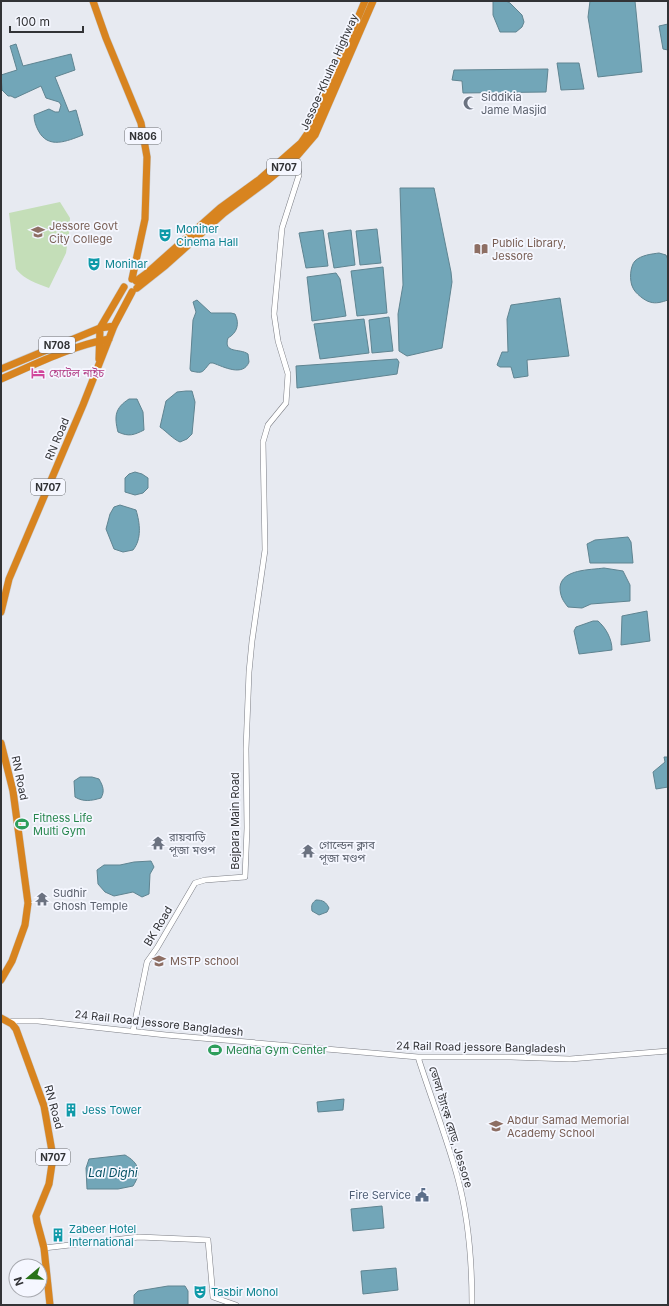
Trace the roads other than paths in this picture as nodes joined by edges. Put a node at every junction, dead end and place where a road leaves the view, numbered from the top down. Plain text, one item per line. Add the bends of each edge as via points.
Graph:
1 (93, 1) edge
2 (365, 1) edge
3 (373, 1) edge
4 (295, 153) junction
5 (134, 285) junction
6 (124, 287) junction
7 (114, 326) junction
8 (100, 328) junction
9 (108, 339) junction
10 (98, 341) junction
11 (99, 363) junction
12 (1, 369) edge
13 (1, 379) edge
14 (1, 612) edge
15 (1, 746) edge
16 (245, 877) joint
17 (1, 980) edge
18 (4, 1020) edge
19 (134, 1031) junction
20 (668, 1051) edge
21 (418, 1058) junction
22 (44, 1248) junction
23 (50, 1305) edge
24 (236, 1305) edge
25 (472, 1305) edge

1 - 5 highway, N806 via 141,123 147,157 145,219
2 - 4 highway, Jessoe-Khulna Highway / N707 via 312,126
3 - 4 highway, Jessoe-Khulna Highway / N707 via 315,135
4 - 5 highway, Jessoe-Khulna Highway / N707 via 267,181 224,214 166,265
4 - 16 street, Bejpara Main Road via 299,175 282,228 274,314 278,341 288,374 286,403 268,425 263,442 265,550 249,672
5 - 6 highway via 127,291
5 - 6 highway, N707 via 126,281
5 - 7 highway, Jessoe-Khulna Highway / N707
6 - 8 highway, N707
7 - 8 highway, N708
7 - 9 highway, Jessoe-Khulna Highway / N707
8 - 10 highway, N707
8 - 12 highway, N708
9 - 10 highway, N708
9 - 11 highway, RN Road / N707
10 - 11 highway, RN Road / N707
10 - 13 highway, N708 via 58,354
11 - 14 highway, RN Road / N707 via 9,579
15 - 17 highway, RN Road via 13,791 28,903 25,925 12,961
16 - 19 street, BK Road via 195,883 147,962
18 - 19 street, 24 Rail Road jessore Bangladesh
18 - 22 highway, RN Road / N707 via 16,1029 44,1106 49,1129 52,1171 36,1216
19 - 21 street, 24 Rail Road jessore Bangladesh
20 - 21 street, 24 Rail Road jessore Bangladesh via 570,1059
21 - 25 street, ভোলা ট্যাংক রোড, Jessore via 458,1179 471,1254
22 - 23 highway, RN Road / N707
22 - 24 street via 138,1236 208,1240 213,1297

